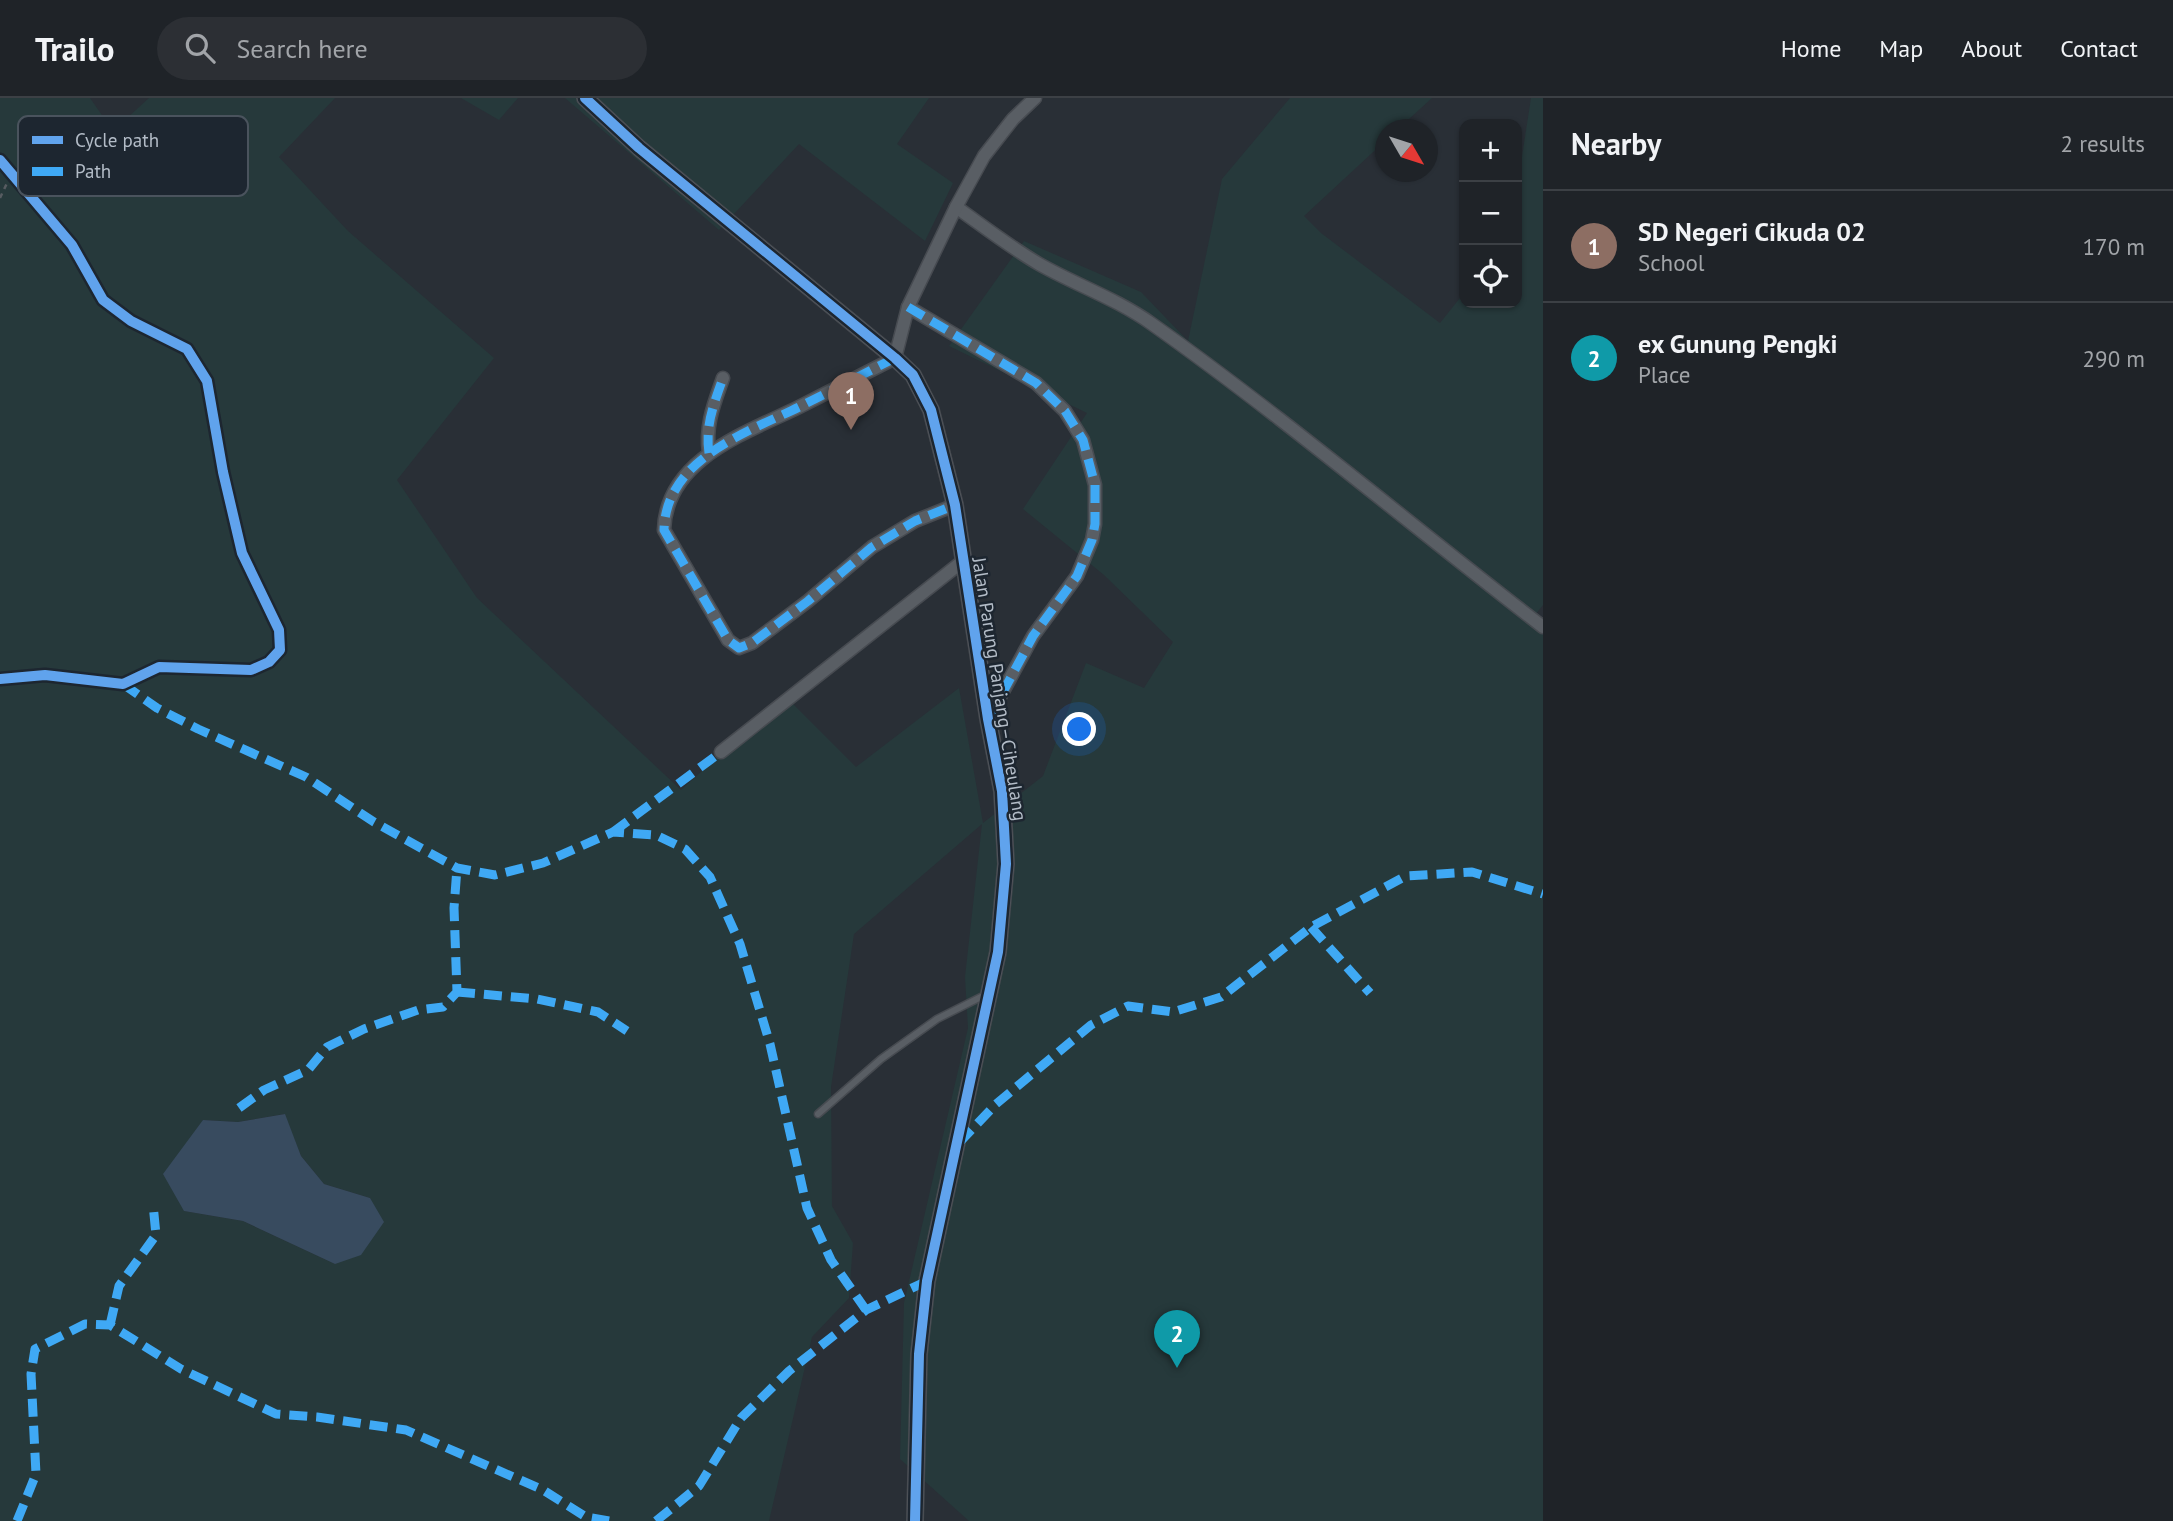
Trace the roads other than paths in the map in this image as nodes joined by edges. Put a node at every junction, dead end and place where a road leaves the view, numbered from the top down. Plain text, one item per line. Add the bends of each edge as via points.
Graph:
1 (585, 98) edge
2 (1035, 98) edge
3 (0, 160) edge
4 (11, 173) road end
5 (956, 207) junction
6 (908, 307) junction
7 (895, 358) junction
8 (723, 378) dead end
9 (709, 453) junction
10 (955, 505) junction
11 (963, 561) junction
12 (1543, 627) edge
13 (988, 719) junction
14 (721, 752) dead end
15 (990, 992) junction
16 (818, 1114) dead end
17 (915, 1521) edge

1 - 7 street, Jalan Parung Panjang–Ciheulang via 639,148
2 - 5 street via 984,156
3 - 4 lane
5 - 6 street
5 - 12 street via 1040,264 1149,322 1270,411
6 - 7 street
6 - 13 street via 1036,383 1065,411 1083,440 1095,485 1092,540 1077,576 1033,636
7 - 9 street via 747,429
7 - 10 street, Jalan Parung Panjang–Ciheulang via 913,375 931,410
8 - 9 street via 710,416
9 - 10 street via 682,480 664,518 664,530 728,640 739,648 752,643 872,547 915,521
10 - 11 street, Jalan Parung Panjang–Ciheulang
11 - 13 street, Jalan Parung Panjang–Ciheulang
11 - 14 street
13 - 15 street, Jalan Parung Panjang–Ciheulang via 1002,791 1006,864
15 - 16 lane via 926,1027
15 - 17 street, Jalan Parung Panjang–Ciheulang via 927,1281 919,1354

